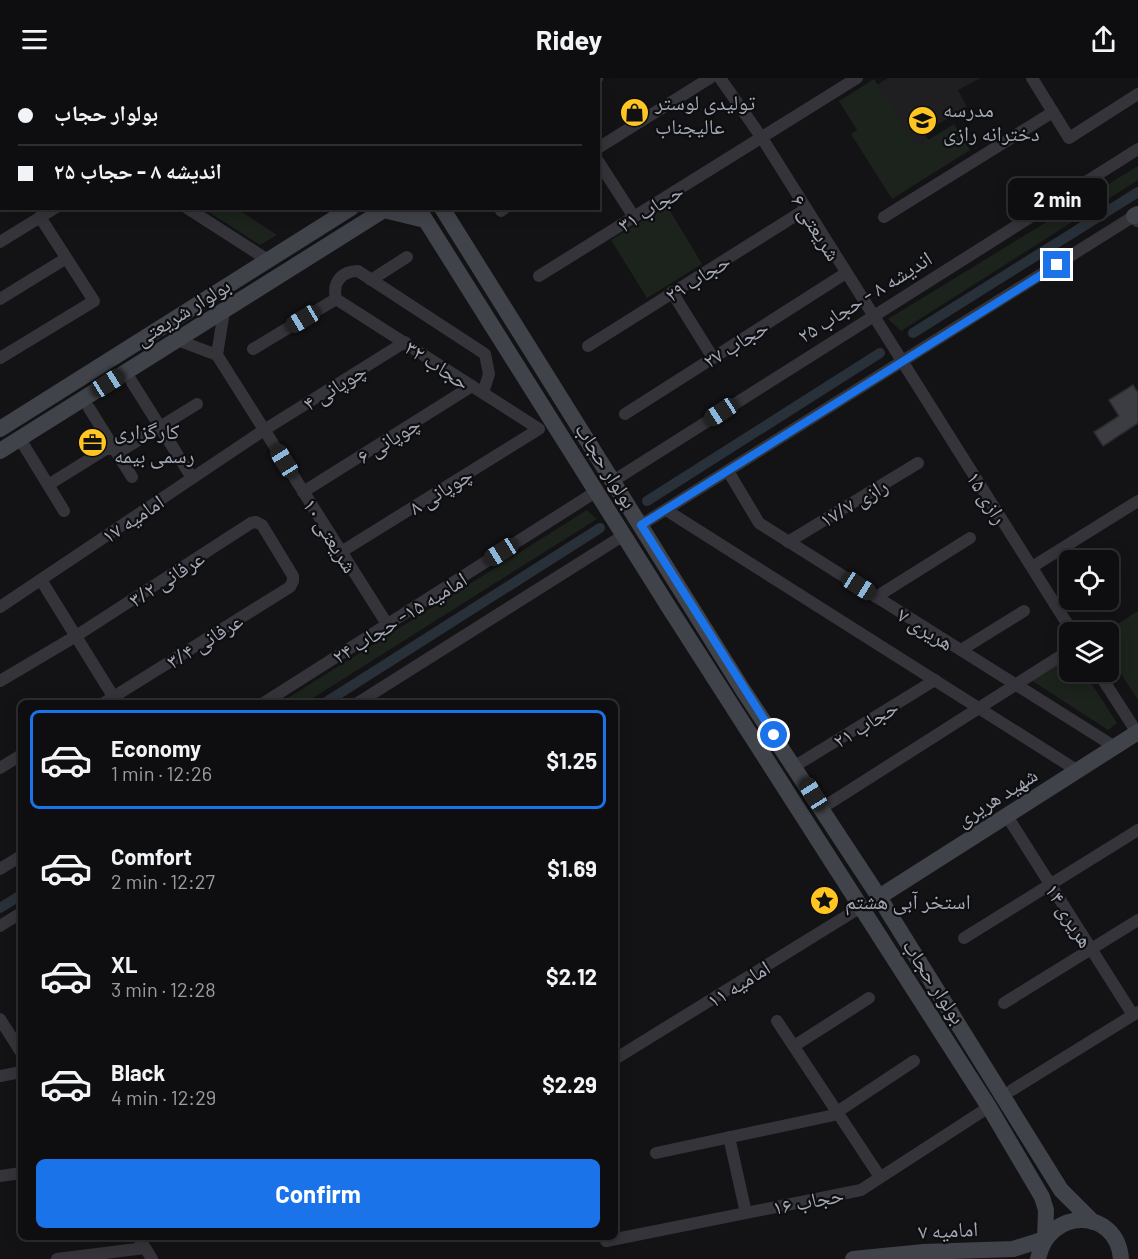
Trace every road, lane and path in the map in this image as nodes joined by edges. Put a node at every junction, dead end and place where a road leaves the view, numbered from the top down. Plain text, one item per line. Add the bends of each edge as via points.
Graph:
1 (710, 78) edge
2 (720, 78) edge
3 (857, 78) edge
4 (1032, 78) edge
5 (1138, 94) edge
6 (1053, 112) junction
7 (762, 138) junction
8 (600, 147) edge
9 (1138, 149) edge
10 (600, 164) edge
11 (806, 209) junction
12 (52, 210) edge
13 (190, 210) edge
14 (348, 210) edge
15 (383, 210) edge
16 (392, 210) edge
17 (446, 211) edge
18 (422, 214) edge
19 (634, 217) junction
20 (884, 217) dead end
21 (40, 218) junction
22 (1137, 218) edge
23 (0, 242) edge
24 (407, 257) dead end
25 (65, 258) junction
26 (268, 260) junction
27 (846, 273) junction
28 (539, 276) dead end
29 (371, 280) junction
30 (672, 292) junction
31 (336, 298) junction
32 (0, 299) edge
33 (224, 311) junction
34 (873, 317) junction
35 (177, 340) junction
36 (405, 342) junction
37 (588, 346) dead end
38 (252, 349) dead end
39 (217, 355) junction
40 (0, 358) edge
41 (712, 358) junction
42 (902, 362) junction
43 (130, 379) dead end
44 (472, 386) junction
45 (483, 393) junction
46 (197, 404) dead end
47 (89, 408) dead end
48 (625, 414) dead end
49 (160, 428) junction
50 (0, 429) edge
51 (539, 429) joint
52 (264, 430) junction
53 (20, 439) junction
54 (114, 449) junction
55 (0, 451) edge
56 (918, 463) dead end
57 (728, 471) junction
58 (189, 473) dead end
59 (132, 477) dead end
60 (613, 481) junction
61 (48, 485) junction
62 (597, 491) junction
63 (303, 492) junction
64 (1138, 501) edge
65 (666, 510) junction
66 (64, 511) dead end
67 (641, 525) junction
68 (624, 536) junction
69 (970, 538) dead end
70 (788, 542) junction
71 (341, 552) junction
72 (1032, 567) junction
73 (41, 580) junction
74 (293, 581) joint
75 (876, 597) junction
76 (0, 607) edge
77 (1024, 611) dead end
78 (1066, 622) edge
79 (387, 624) junction
80 (76, 636) junction
81 (961, 650) junction
82 (1059, 657) edge
83 (934, 680) junction
84 (0, 681) edge
85 (1105, 682) edge
86 (1015, 684) junction
87 (743, 690) junction
88 (728, 698) junction
89 (110, 700) edge
90 (113, 700) edge
91 (268, 700) edge
92 (362, 700) edge
93 (980, 708) junction
94 (1138, 733) edge
95 (1115, 747) junction
96 (18, 757) edge
97 (795, 766) junction
98 (0, 768) edge
99 (1078, 771) junction
100 (822, 808) junction
101 (1007, 816) junction
102 (1138, 830) edge
103 (18, 858) edge
104 (0, 869) edge
105 (1050, 885) junction
106 (879, 897) junction
107 (861, 907) junction
108 (18, 915) edge
109 (1138, 920) edge
110 (0, 926) edge
111 (964, 938) dead end
112 (1091, 949) junction
113 (869, 998) dead end
114 (1004, 1003) dead end
115 (1135, 1013) edge
116 (0, 1019) edge
117 (777, 1022) dead end
118 (794, 1046) junction
119 (18, 1047) edge
120 (618, 1057) edge
121 (914, 1061) dead end
122 (18, 1073) edge
123 (0, 1076) edge
124 (1012, 1090) dead end
125 (989, 1107) junction
126 (838, 1113) junction
127 (729, 1137) junction
128 (656, 1153) dead end
129 (18, 1173) edge
130 (0, 1176) edge
131 (880, 1177) junction
132 (746, 1213) junction
133 (1093, 1222) junction
134 (618, 1239) edge
135 (1045, 1239) junction
136 (611, 1240) edge
137 (606, 1241) dead end
138 (142, 1243) edge
139 (57, 1259) edge
140 (152, 1259) edge
141 (853, 1259) edge
142 (1038, 1259) edge
143 (1121, 1259) edge

1 - 8 street
2 - 7 street, شریعتی ۶
3 - 7 street, حجاب ۳۱
4 - 6 street
5 - 6 street via 1069,138
6 - 20 street
7 - 11 street, شریعتی ۶
7 - 19 street, حجاب ۳۱
9 - 34 street, اندیشه ۸ - حجاب ۲۵
10 - 19 street
11 - 27 street, شریعتی ۶
11 - 30 street, حجاب ۲۹
12 - 21 street
13 - 26 street
14 - 26 main road, بولوار شریعتی
15 - 33 main road, بولوار شریعتی
16 - 18 main road
17 - 60 main road, بولوار حجاب
18 - 62 main road, بولوار حجاب
19 - 28 street, حجاب ۳۱
21 - 23 street
21 - 25 street
22 - 42 street
24 - 29 street
25 - 32 street
25 - 40 street via 94,301
26 - 50 main road, بولوار شریعتی
27 - 34 street, شریعتی ۶
27 - 41 street, حجاب ۲۷
29 - 31 street via 358,271 340,276
29 - 45 street via 484,354 489,374
30 - 37 street, حجاب ۲۹
30 - 41 street
31 - 36 street, حجاب ۳۲
31 - 38 street
33 - 35 main road, بولوار شریعتی
33 - 39 street
34 - 42 street, شریعتی ۶
34 - 60 street, اندیشه ۸ - حجاب ۲۵
35 - 39 street
35 - 53 main road, بولوار شریعتی
36 - 44 street, حجاب ۳۲
36 - 52 street, چوپانی ۴
39 - 52 street, شریعتی ۱۰
41 - 48 street, حجاب ۲۷
42 - 57 street
42 - 72 street, رازی ۱۵
43 - 49 street
44 - 45 street, حجاب ۳۲
44 - 63 street, چوپانی ۶
45 - 51 street, حجاب ۳۲
46 - 49 street
47 - 54 street
49 - 54 street via 124,449
49 - 58 street
51 - 71 street, چوپانی ۸
52 - 63 street, شریعتی ۱۰
52 - 73 street, امامیه ۱۷
53 - 55 main road, بولوار شریعتی
53 - 61 street
54 - 59 street
54 - 61 street via 106,449
56 - 70 street, رازی ۱۷/۷
57 - 65 street
57 - 70 street, هریری ۷ via 759,523
60 - 67 main road, بولوار حجاب
61 - 66 street
62 - 68 main road, بولوار حجاب
62 - 79 street, امامیه ۱۵- حجاب ۲۴
63 - 71 street, شریعتی ۱۰
64 - 72 street
65 - 67 street
65 - 83 street
67 - 87 main road, بولوار حجاب
68 - 88 main road, بولوار حجاب
68 - 92 street
69 - 75 street
70 - 75 street, هریری ۷
71 - 79 street, شریعتی ۱۰
72 - 78 street, رازی ۱۵
73 - 76 street, امامیه ۱۷
73 - 80 street
74 - 80 street, عرفانی ۳/۲ via 262,525 251,523
74 - 90 street, عرفانی ۳/۴ via 290,587
75 - 81 street, هریری ۷
77 - 81 street
79 - 91 street, امامیه ۱۵- حجاب ۲۴
80 - 84 street, عرفانی ۳/۲
80 - 89 street
81 - 86 street, هریری ۷
82 - 86 street
83 - 93 street
83 - 97 street, حجاب ۲۱
85 - 94 street
86 - 93 street
86 - 95 street, هریری ۷
87 - 88 main road
87 - 97 main road, بولوار حجاب
88 - 107 main road, بولوار حجاب
93 - 99 street
93 - 100 street
94 - 95 main road, شهید هریری
95 - 99 main road, شهید هریری
96 - 98 street
97 - 100 main road, بولوار حجاب
99 - 101 main road, شهید هریری
100 - 106 main road, بولوار حجاب
101 - 105 street, هریری ۱۴
101 - 106 main road, شهید هریری
102 - 105 street
103 - 104 street
105 - 111 street
105 - 112 street, هریری ۱۴
106 - 133 main road, بولوار حجاب via 1061,1190
107 - 120 street, امامیه ۱۱
107 - 125 main road, بولوار حجاب
108 - 110 street
109 - 112 street
112 - 114 street
112 - 115 street, هریری ۱۴
113 - 118 street
115 - 124 street
116 - 119 street
117 - 118 street
118 - 126 street
121 - 126 street
122 - 123 street
125 - 131 street, حجاب ۱۶
125 - 135 main road, بولوار حجاب via 1042,1197 1046,1210
126 - 127 street
126 - 131 street
127 - 128 street
127 - 132 street
129 - 130 street
131 - 132 street, حجاب ۱۶ via 861,1190
132 - 134 street, حجاب ۱۶
133 - 135 main road, امامیه ۷ via 1071,1221 1052,1230
133 - 143 main road, بولوار حجاب via 1111,1233
135 - 141 main road, امامیه ۷ via 1013,1249
135 - 142 main road, بولوار حجاب
136 - 137 street, حجاب ۱۶
138 - 139 street
138 - 140 street

